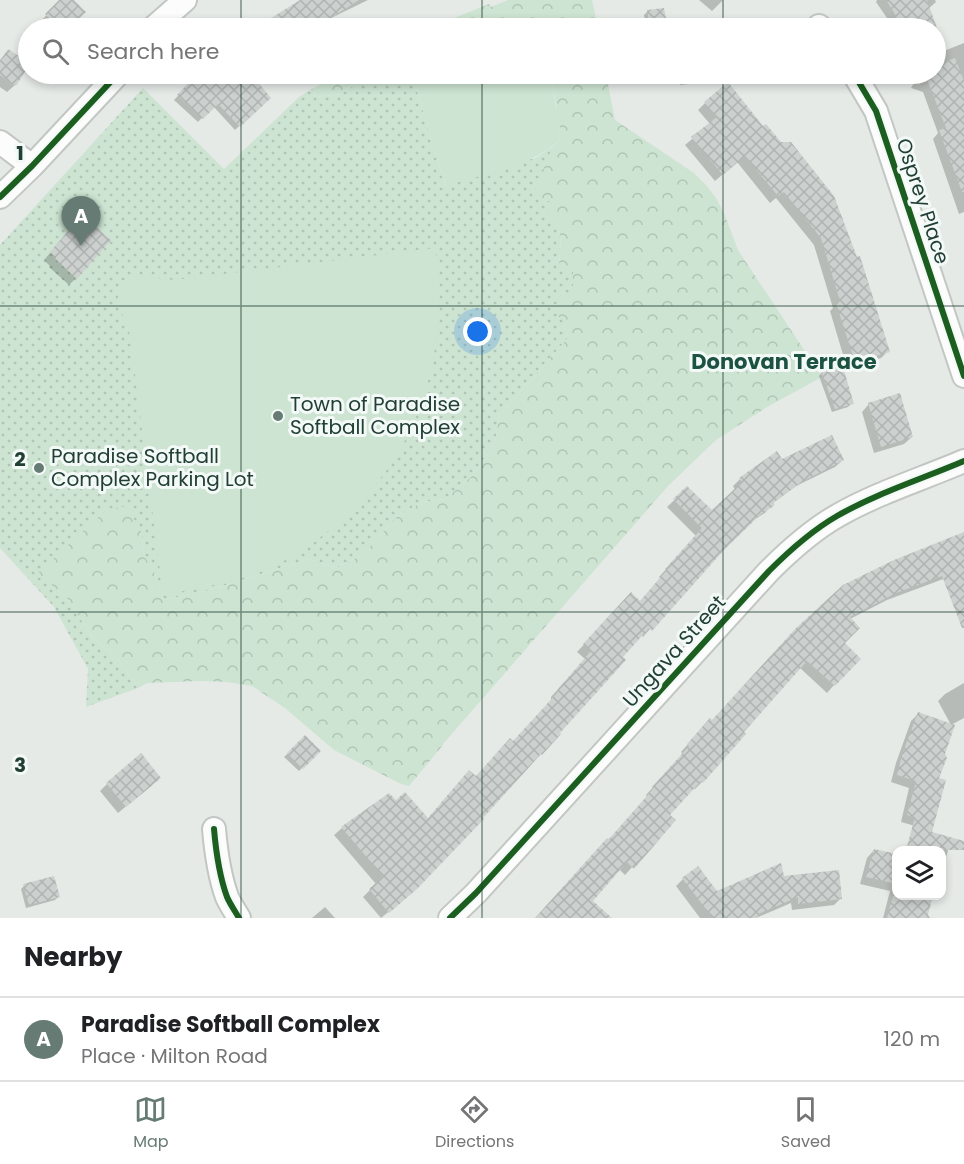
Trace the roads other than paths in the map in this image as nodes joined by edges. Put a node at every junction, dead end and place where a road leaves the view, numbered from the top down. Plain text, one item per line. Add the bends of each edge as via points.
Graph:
1 (185, 0) edge
2 (164, 18) edge
3 (109, 84) edge
4 (860, 84) edge
5 (0, 142) edge
6 (32, 166) junction
7 (0, 197) edge
8 (964, 376) edge
9 (964, 461) edge
10 (214, 829) dead end
11 (239, 918) edge
12 (450, 918) edge

1 - 2 street
3 - 6 street
4 - 8 street, Osprey Place via 876,111
5 - 6 street
6 - 7 street
9 - 12 street, Ungava Street via 864,502 788,552
10 - 11 street via 221,877

